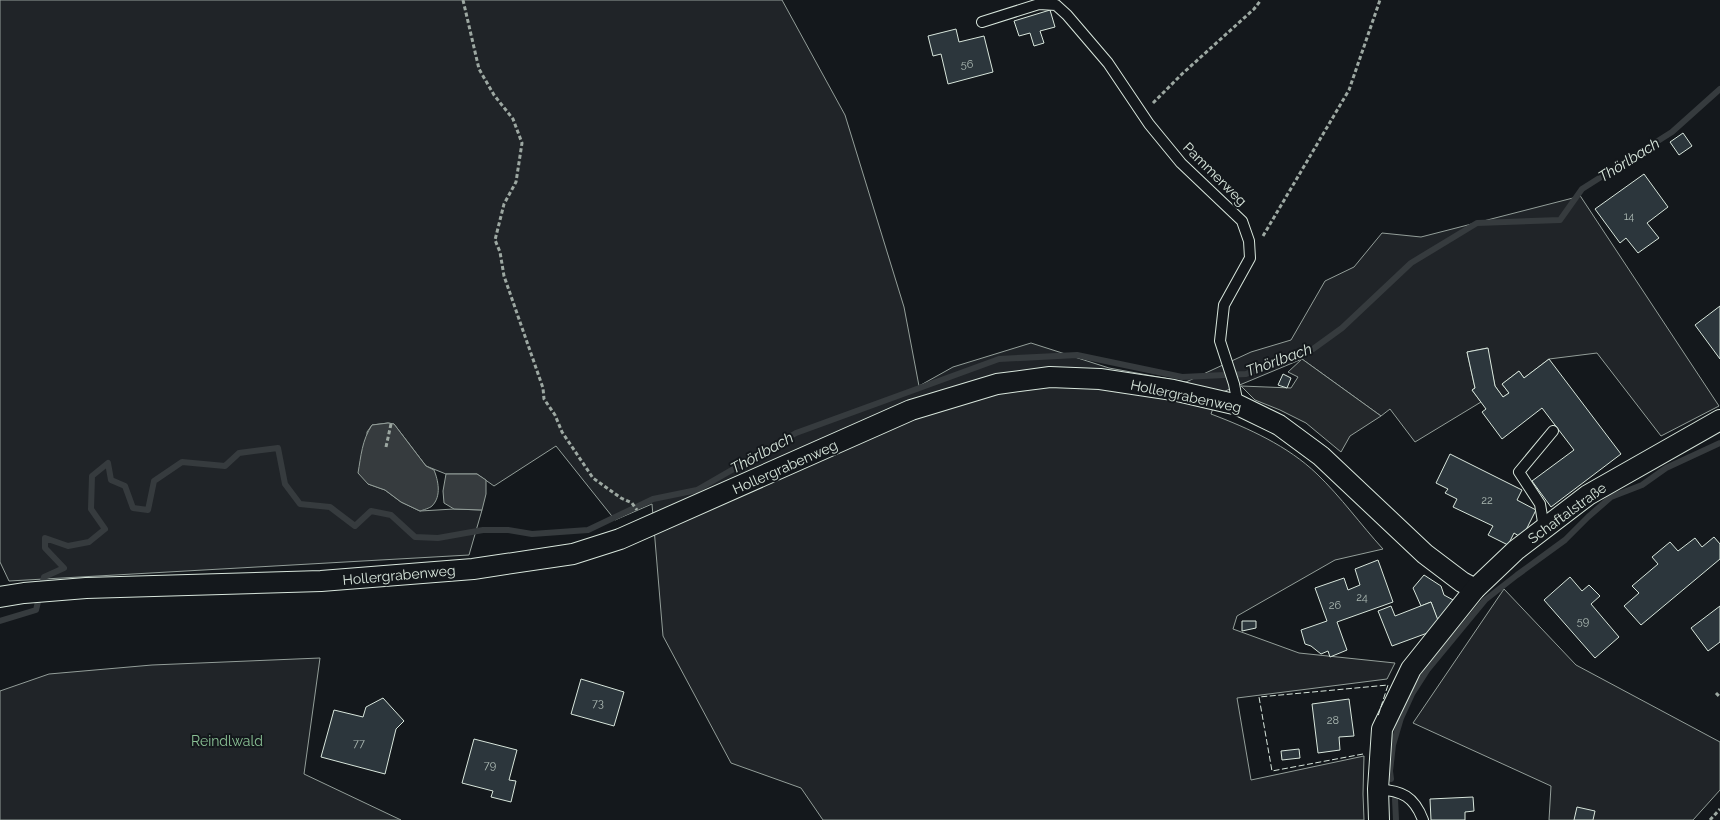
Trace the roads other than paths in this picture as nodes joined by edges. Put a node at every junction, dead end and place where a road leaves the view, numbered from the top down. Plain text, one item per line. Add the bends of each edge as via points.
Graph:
1 (982, 22) dead end
2 (1238, 405) junction
3 (1720, 420) edge
4 (1553, 431) dead end
5 (1544, 528) junction
6 (1475, 589) junction
7 (0, 597) edge
8 (1378, 789) junction
9 (1379, 820) edge
10 (1423, 820) edge

1 - 2 lane, Pammerweg via 1039,4 1056,5 1108,63 1149,124 1181,163 1242,221 1249,241 1250,258 1224,305 1220,341
2 - 6 street, Hollergrabenweg via 1279,425 1321,456 1425,554
2 - 7 street, Hollergrabenweg via 1173,390 1100,379 1050,377 997,384 911,410 620,539 573,554 473,569 321,581 86,588
3 - 5 street, Schaftalstraße via 1588,495
4 - 5 lane via 1519,472 1540,504
5 - 6 street, Schaftalstraße
6 - 8 street, Schaftalstraße via 1411,669 1402,686 1382,729
8 - 9 street, Schaftalstraße
8 - 10 lane via 1399,792 1410,798

